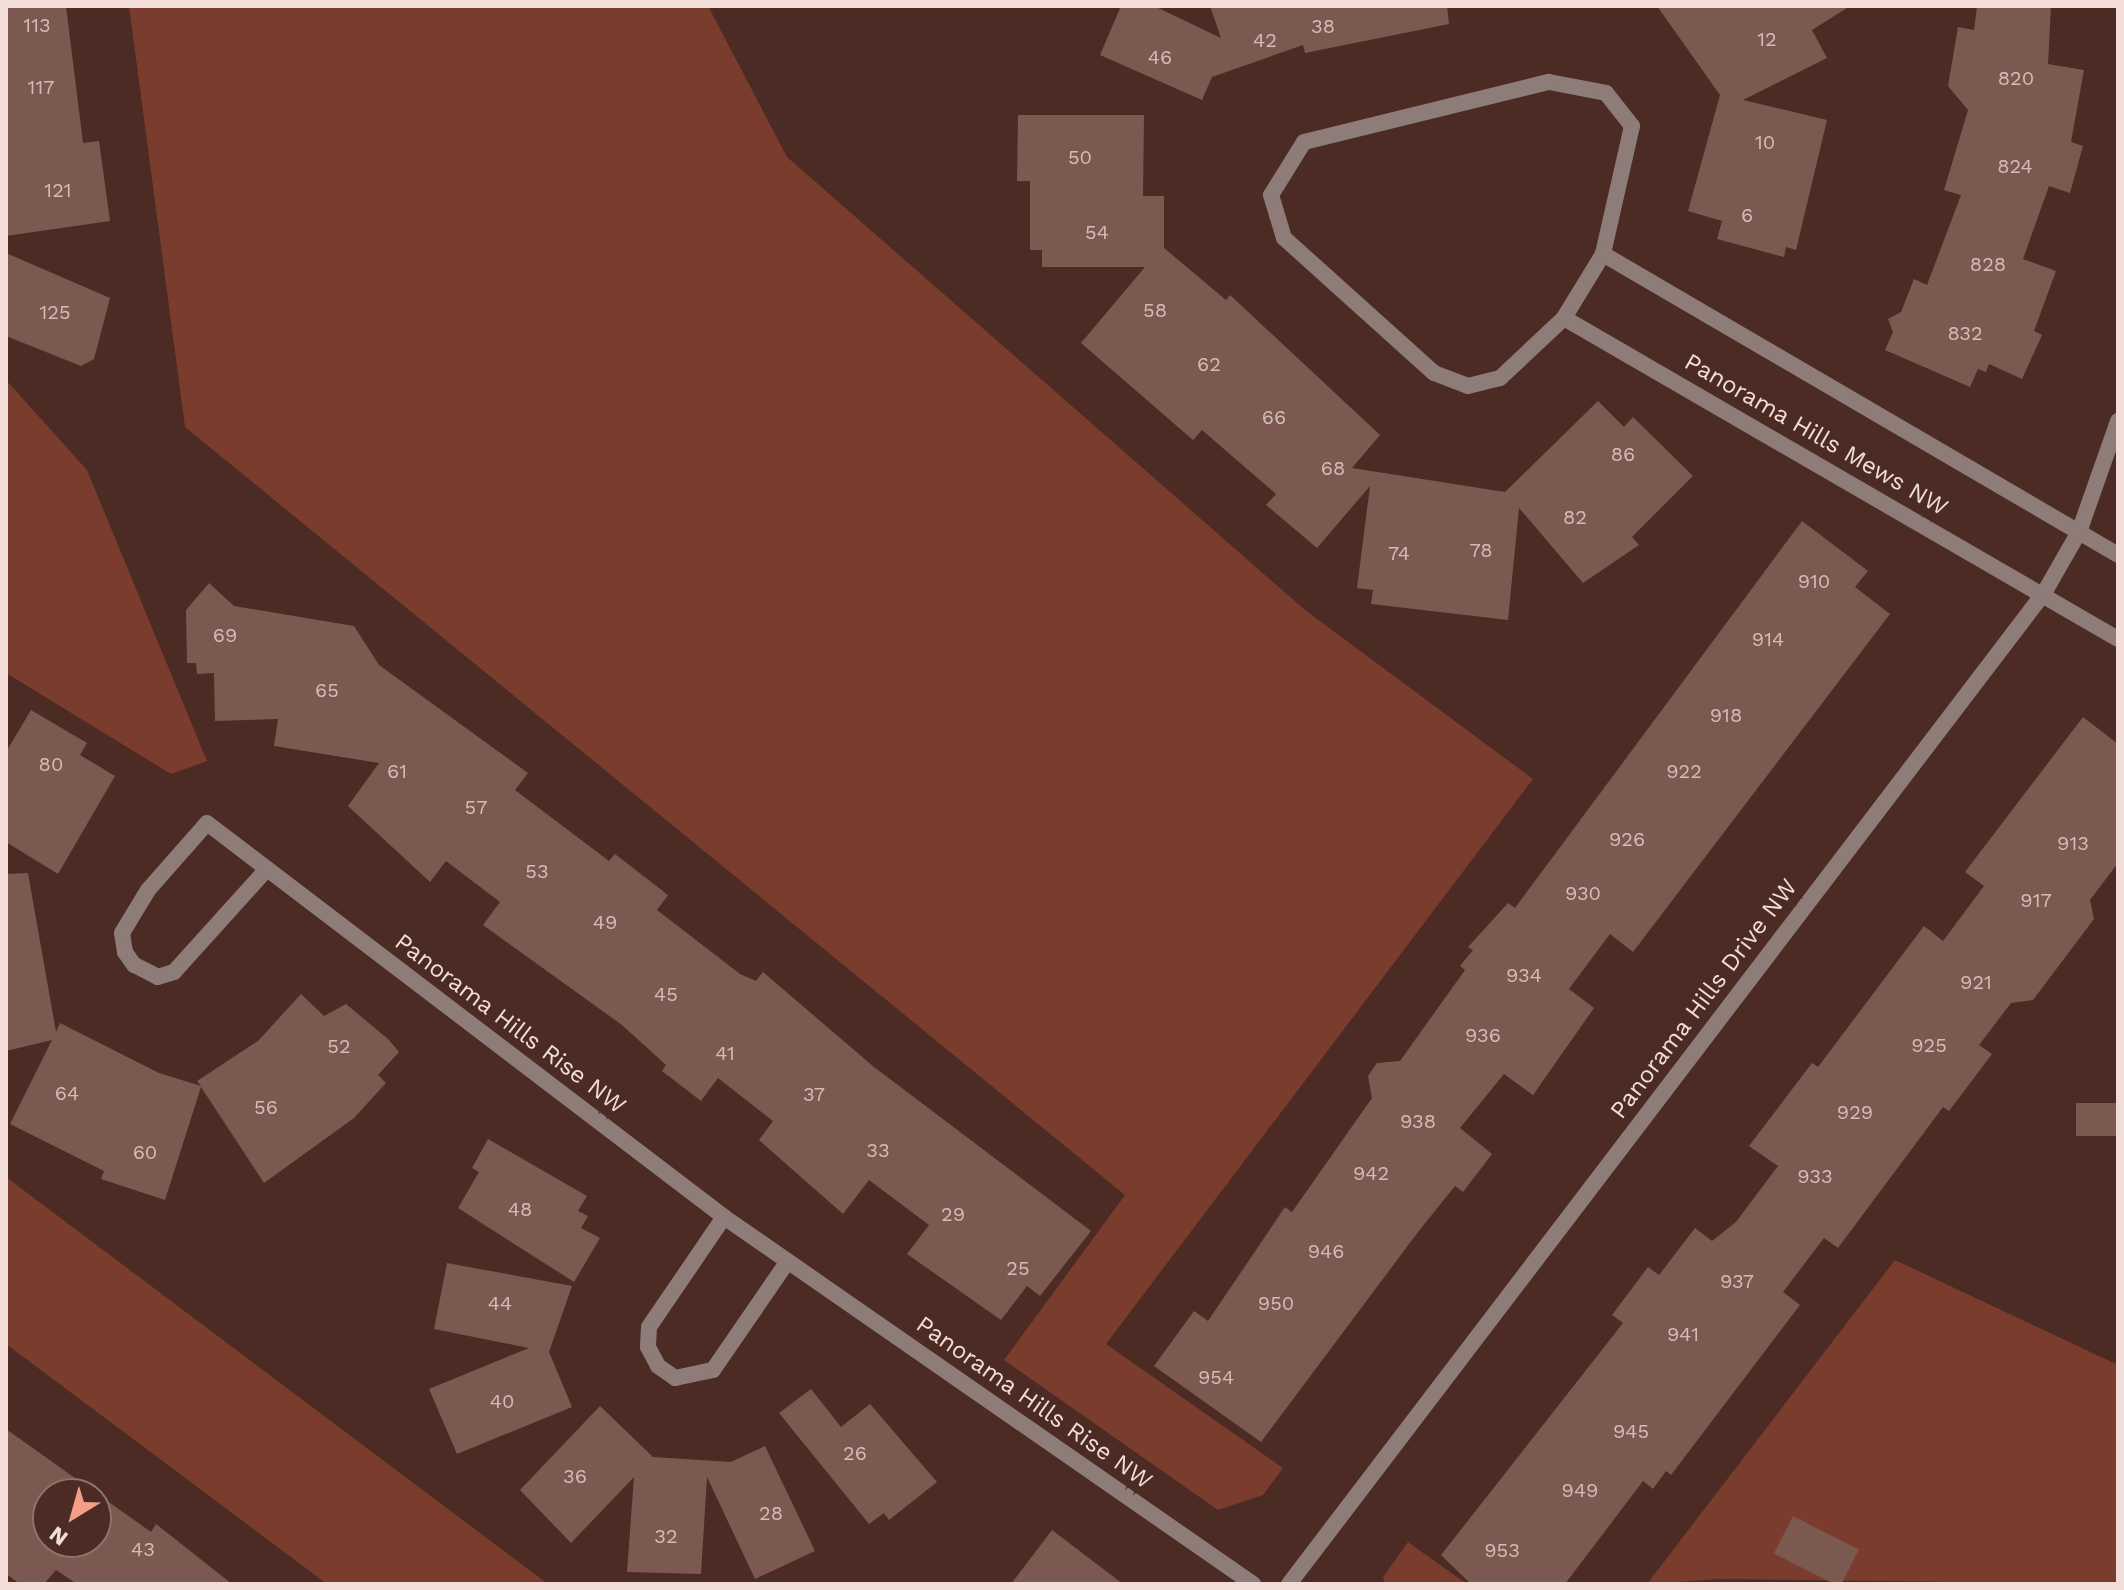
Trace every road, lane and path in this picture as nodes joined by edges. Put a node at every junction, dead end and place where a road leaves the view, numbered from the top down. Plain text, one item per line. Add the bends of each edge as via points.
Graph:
1 (1603, 254) junction
2 (1564, 318) junction
3 (2118, 421) edge
4 (2079, 532) junction
5 (2118, 555) edge
6 (2044, 593) junction
7 (2118, 639) edge
8 (267, 869) junction
9 (724, 1217) junction
10 (788, 1261) junction
11 (1253, 1584) edge
12 (1289, 1584) edge

1 - 2 street
1 - 2 street via 1632,126 1606,93 1549,82 1304,142 1271,195 1284,238 1434,373 1468,386 1500,378
1 - 4 street, Panorama Hills Mews NW
2 - 6 street, Panorama Hills Mews NW
3 - 4 street, Panorama Hills Drive NW
4 - 5 street, Panorama Hills Mews NW
4 - 6 street, Panorama Hills Drive NW
6 - 7 street, Panorama Hills Mews NW
6 - 12 street, Panorama Hills Drive NW
8 - 8 street, Panorama Hills Rise NW via 207,823 148,890 122,933 125,952 158,977 174,972
8 - 9 street, Panorama Hills Rise NW
9 - 10 street, Panorama Hills Rise NW
9 - 10 street via 649,1327 648,1347 658,1366 675,1378 713,1370
10 - 11 street, Panorama Hills Rise NW

